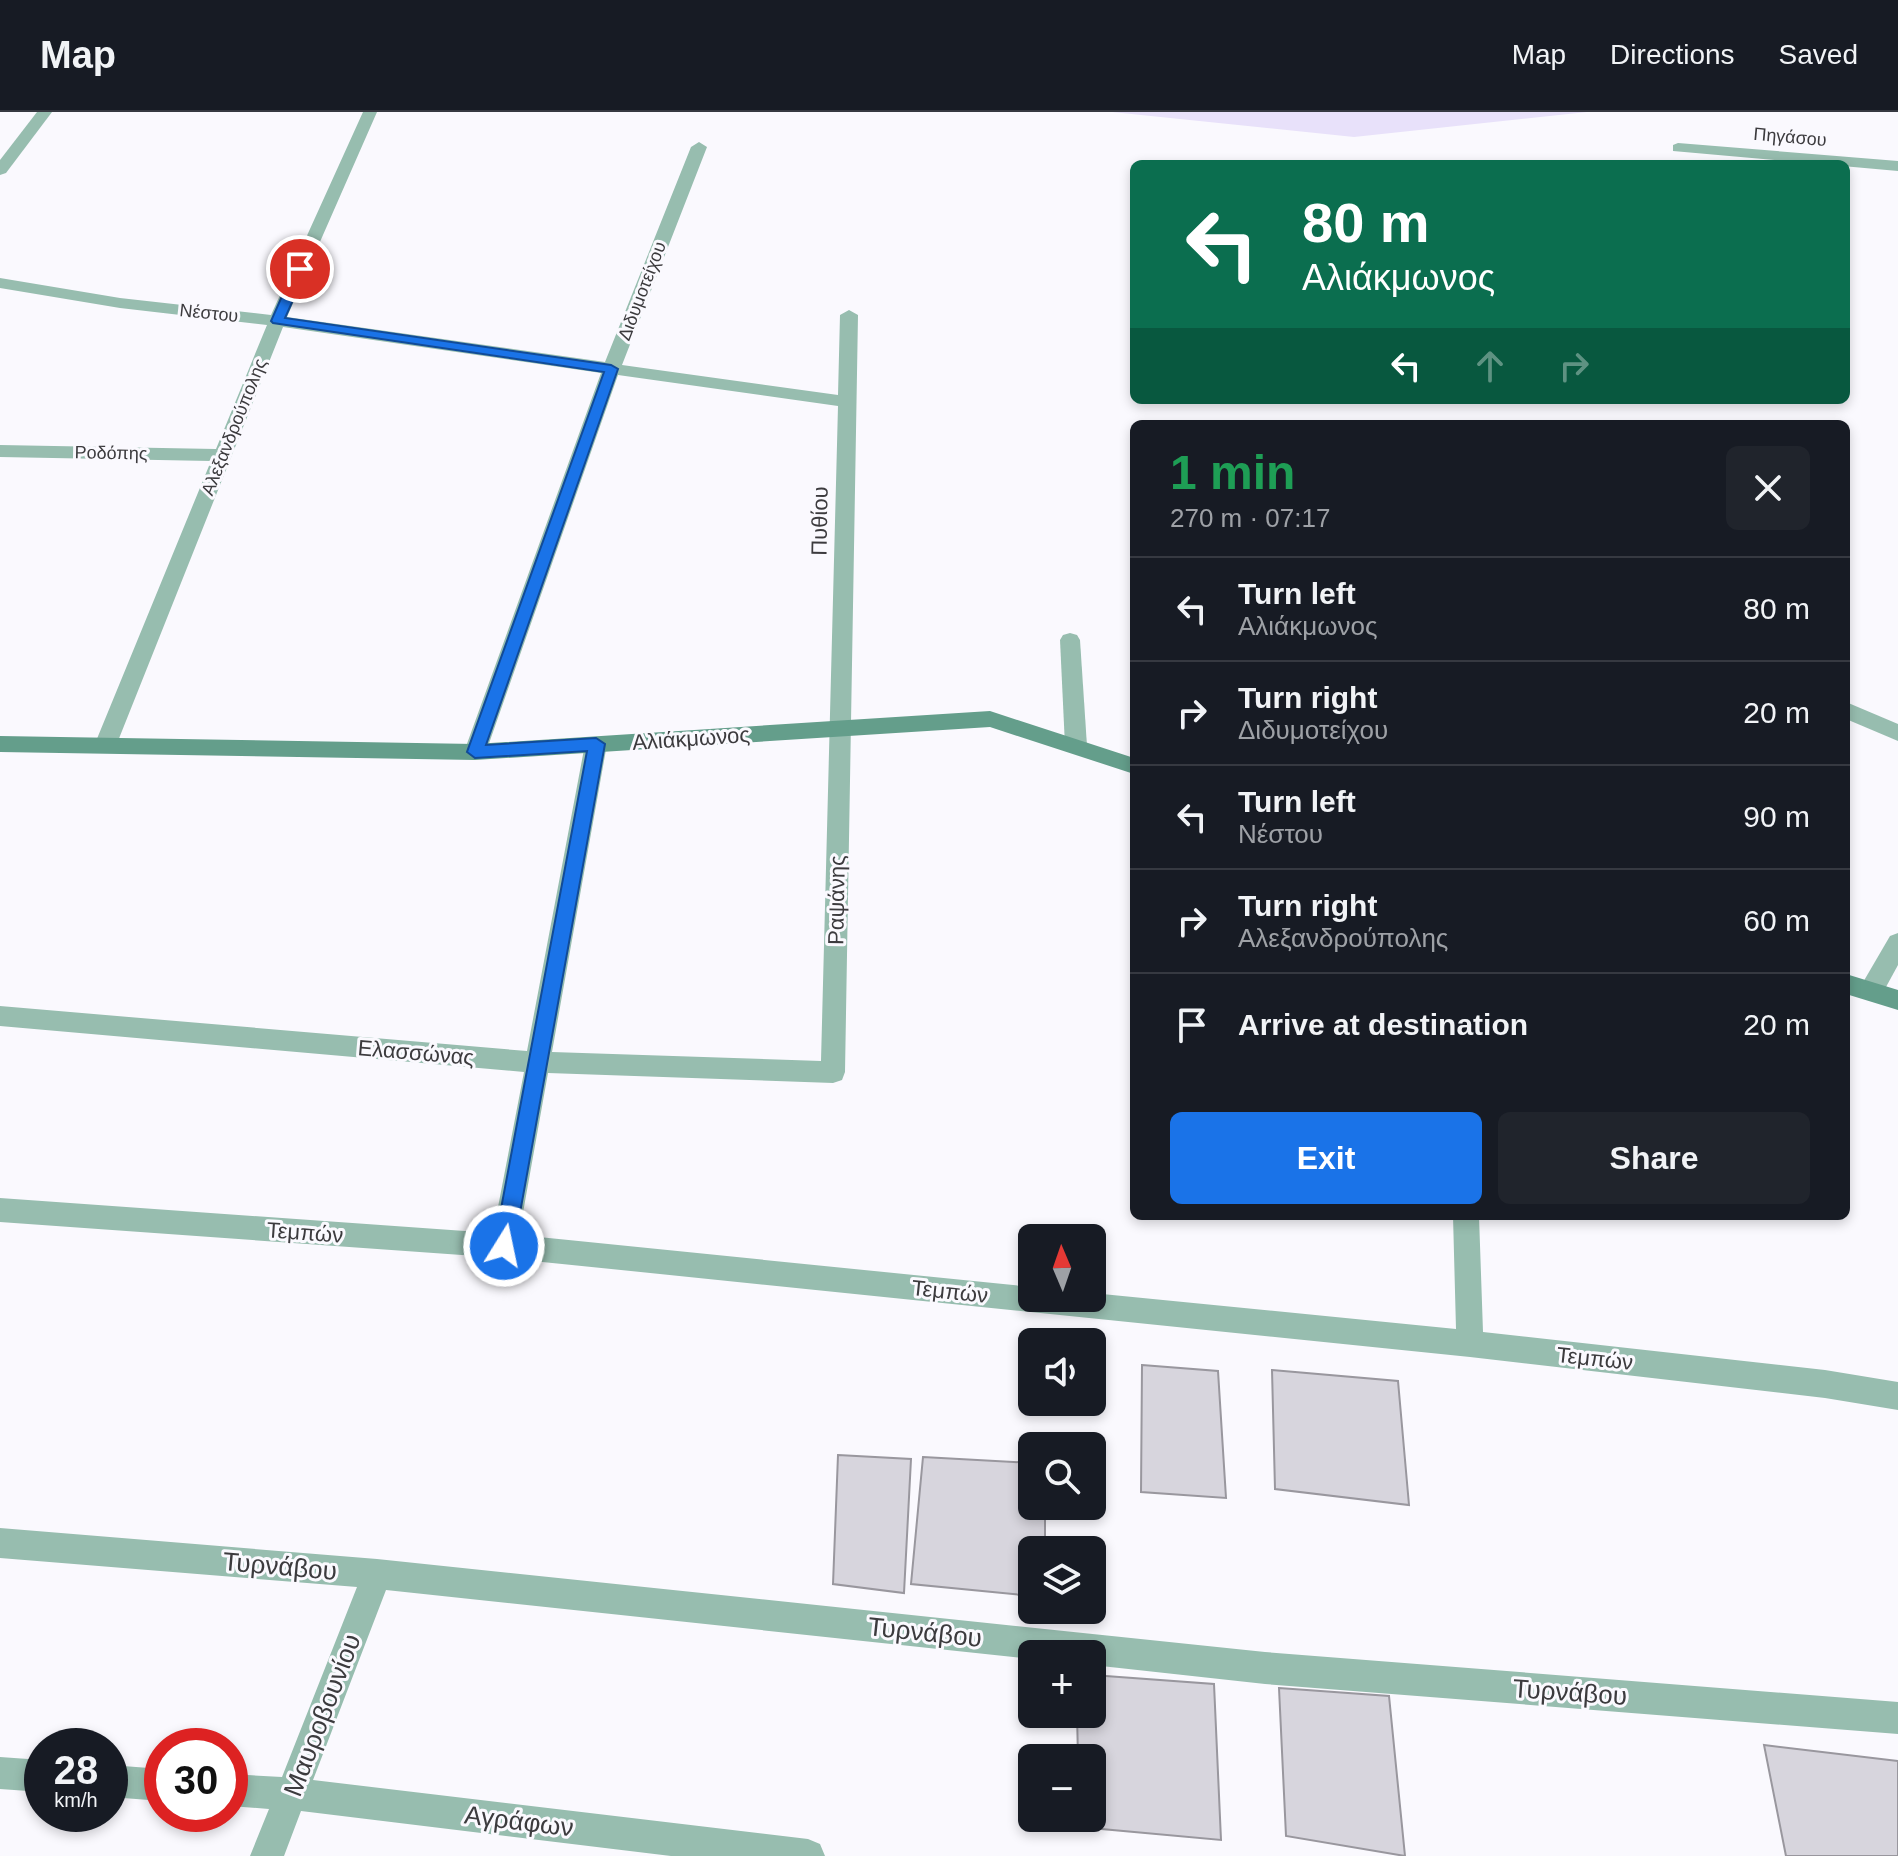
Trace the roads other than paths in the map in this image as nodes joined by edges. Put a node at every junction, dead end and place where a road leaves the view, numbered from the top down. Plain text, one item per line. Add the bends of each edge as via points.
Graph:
1 (45, 112) edge
2 (370, 112) edge
3 (699, 147) dead end
4 (1678, 148) dead end
5 (1825, 160) edge
6 (1850, 162) edge
7 (1898, 166) edge
8 (0, 170) edge
9 (0, 283) edge
10 (849, 315) dead end
11 (277, 321) junction
12 (611, 369) junction
13 (846, 402) junction
14 (0, 451) edge
15 (223, 455) junction
16 (1070, 640) dead end
17 (1850, 712) edge
18 (839, 729) junction
19 (1898, 733) edge
20 (0, 744) edge
21 (596, 744) junction
22 (105, 746) junction
23 (1076, 746) junction
24 (475, 752) junction
25 (1130, 765) edge
26 (1898, 943) edge
27 (1850, 985) edge
28 (1871, 991) junction
29 (1898, 1000) edge
30 (0, 1016) edge
31 (536, 1062) junction
32 (833, 1072) joint
33 (0, 1210) edge
34 (1466, 1220) edge
35 (504, 1246) junction
36 (1470, 1344) junction
37 (1898, 1396) edge
38 (0, 1543) edge
39 (377, 1574) junction
40 (1898, 1718) edge
41 (0, 1773) edge
42 (24, 1775) edge
43 (248, 1791) edge
44 (291, 1794) junction
45 (267, 1856) edge
46 (808, 1856) edge

1 - 8 street
2 - 11 street, Αλεξανδρούπολης
3 - 12 street, Διδυμοτείχου
4 - 5 street, Πηγάσου
6 - 7 street, Πηγάσου
9 - 11 street, Νέστου
10 - 13 street, Πυθίου
11 - 12 street, Νέστου
11 - 15 street, Αλεξανδρούπολης
12 - 13 street, Νέστου
12 - 24 street, Διδυμοτείχου
13 - 18 street, Πυθίου
14 - 15 street, Ροδόπης
15 - 22 street, Αλεξανδρούπολης
16 - 23 street
17 - 19 street
18 - 21 street, Αλιάκμωνος
18 - 23 street, Αλιάκμωνος via 990,719
18 - 32 street, Ραψάνης
20 - 22 street, Αλιάκμωνος
21 - 24 street, Αλιάκμωνος
21 - 31 street
22 - 24 street, Αλιάκμωνος
23 - 25 street, Αλιάκμωνος
26 - 28 street
27 - 28 street
28 - 29 street
30 - 31 street, Ελασσώνας
31 - 32 street, Ελασσώνας
31 - 35 street
33 - 35 street, Τεμπών
34 - 36 street
35 - 36 street, Τεμπών
36 - 37 street, Τεμπών
38 - 39 street, Τυρνάβου
39 - 40 street, Τυρνάβου via 1265,1668
39 - 44 street, Μαυροβουνίου
41 - 42 street
43 - 44 street, Αγράφων
44 - 45 street, Μαυροβουνίου
44 - 46 street, Αγράφων

